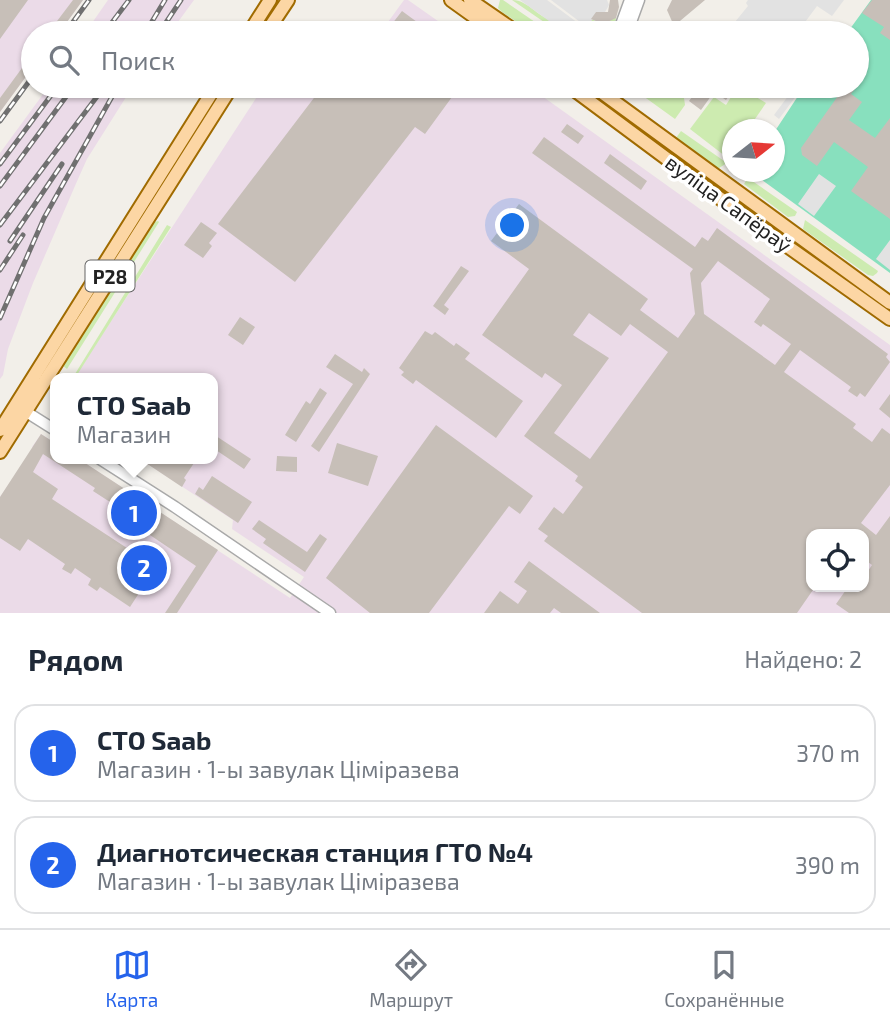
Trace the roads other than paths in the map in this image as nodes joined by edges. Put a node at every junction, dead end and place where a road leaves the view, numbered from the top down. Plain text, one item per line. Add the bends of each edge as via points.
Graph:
1 (270, 0) edge
2 (288, 0) edge
3 (451, 0) edge
4 (470, 0) edge
5 (630, 0) edge
6 (639, 0) edge
7 (628, 18) junction
8 (257, 21) edge
9 (274, 21) edge
10 (480, 21) edge
11 (501, 21) edge
12 (626, 21) edge
13 (628, 21) edge
14 (209, 98) edge
15 (224, 98) edge
16 (598, 98) edge
17 (599, 98) edge
18 (890, 303) edge
19 (890, 319) edge
20 (21, 408) junction
21 (50, 427) edge
22 (0, 430) edge
23 (0, 452) edge
24 (108, 464) edge
25 (330, 613) edge

1 - 8 main road
2 - 9 main road
3 - 10 main road
4 - 11 main road
5 - 7 street
6 - 7 street
7 - 12 street
7 - 13 street
14 - 20 main road, Р28
15 - 20 main road, Р28
16 - 19 main road, вуліца Сапёраў via 725,202
17 - 18 main road, вуліца Сапёраў
20 - 21 street
20 - 22 main road, Р28
20 - 23 main road, Р28
24 - 25 street

